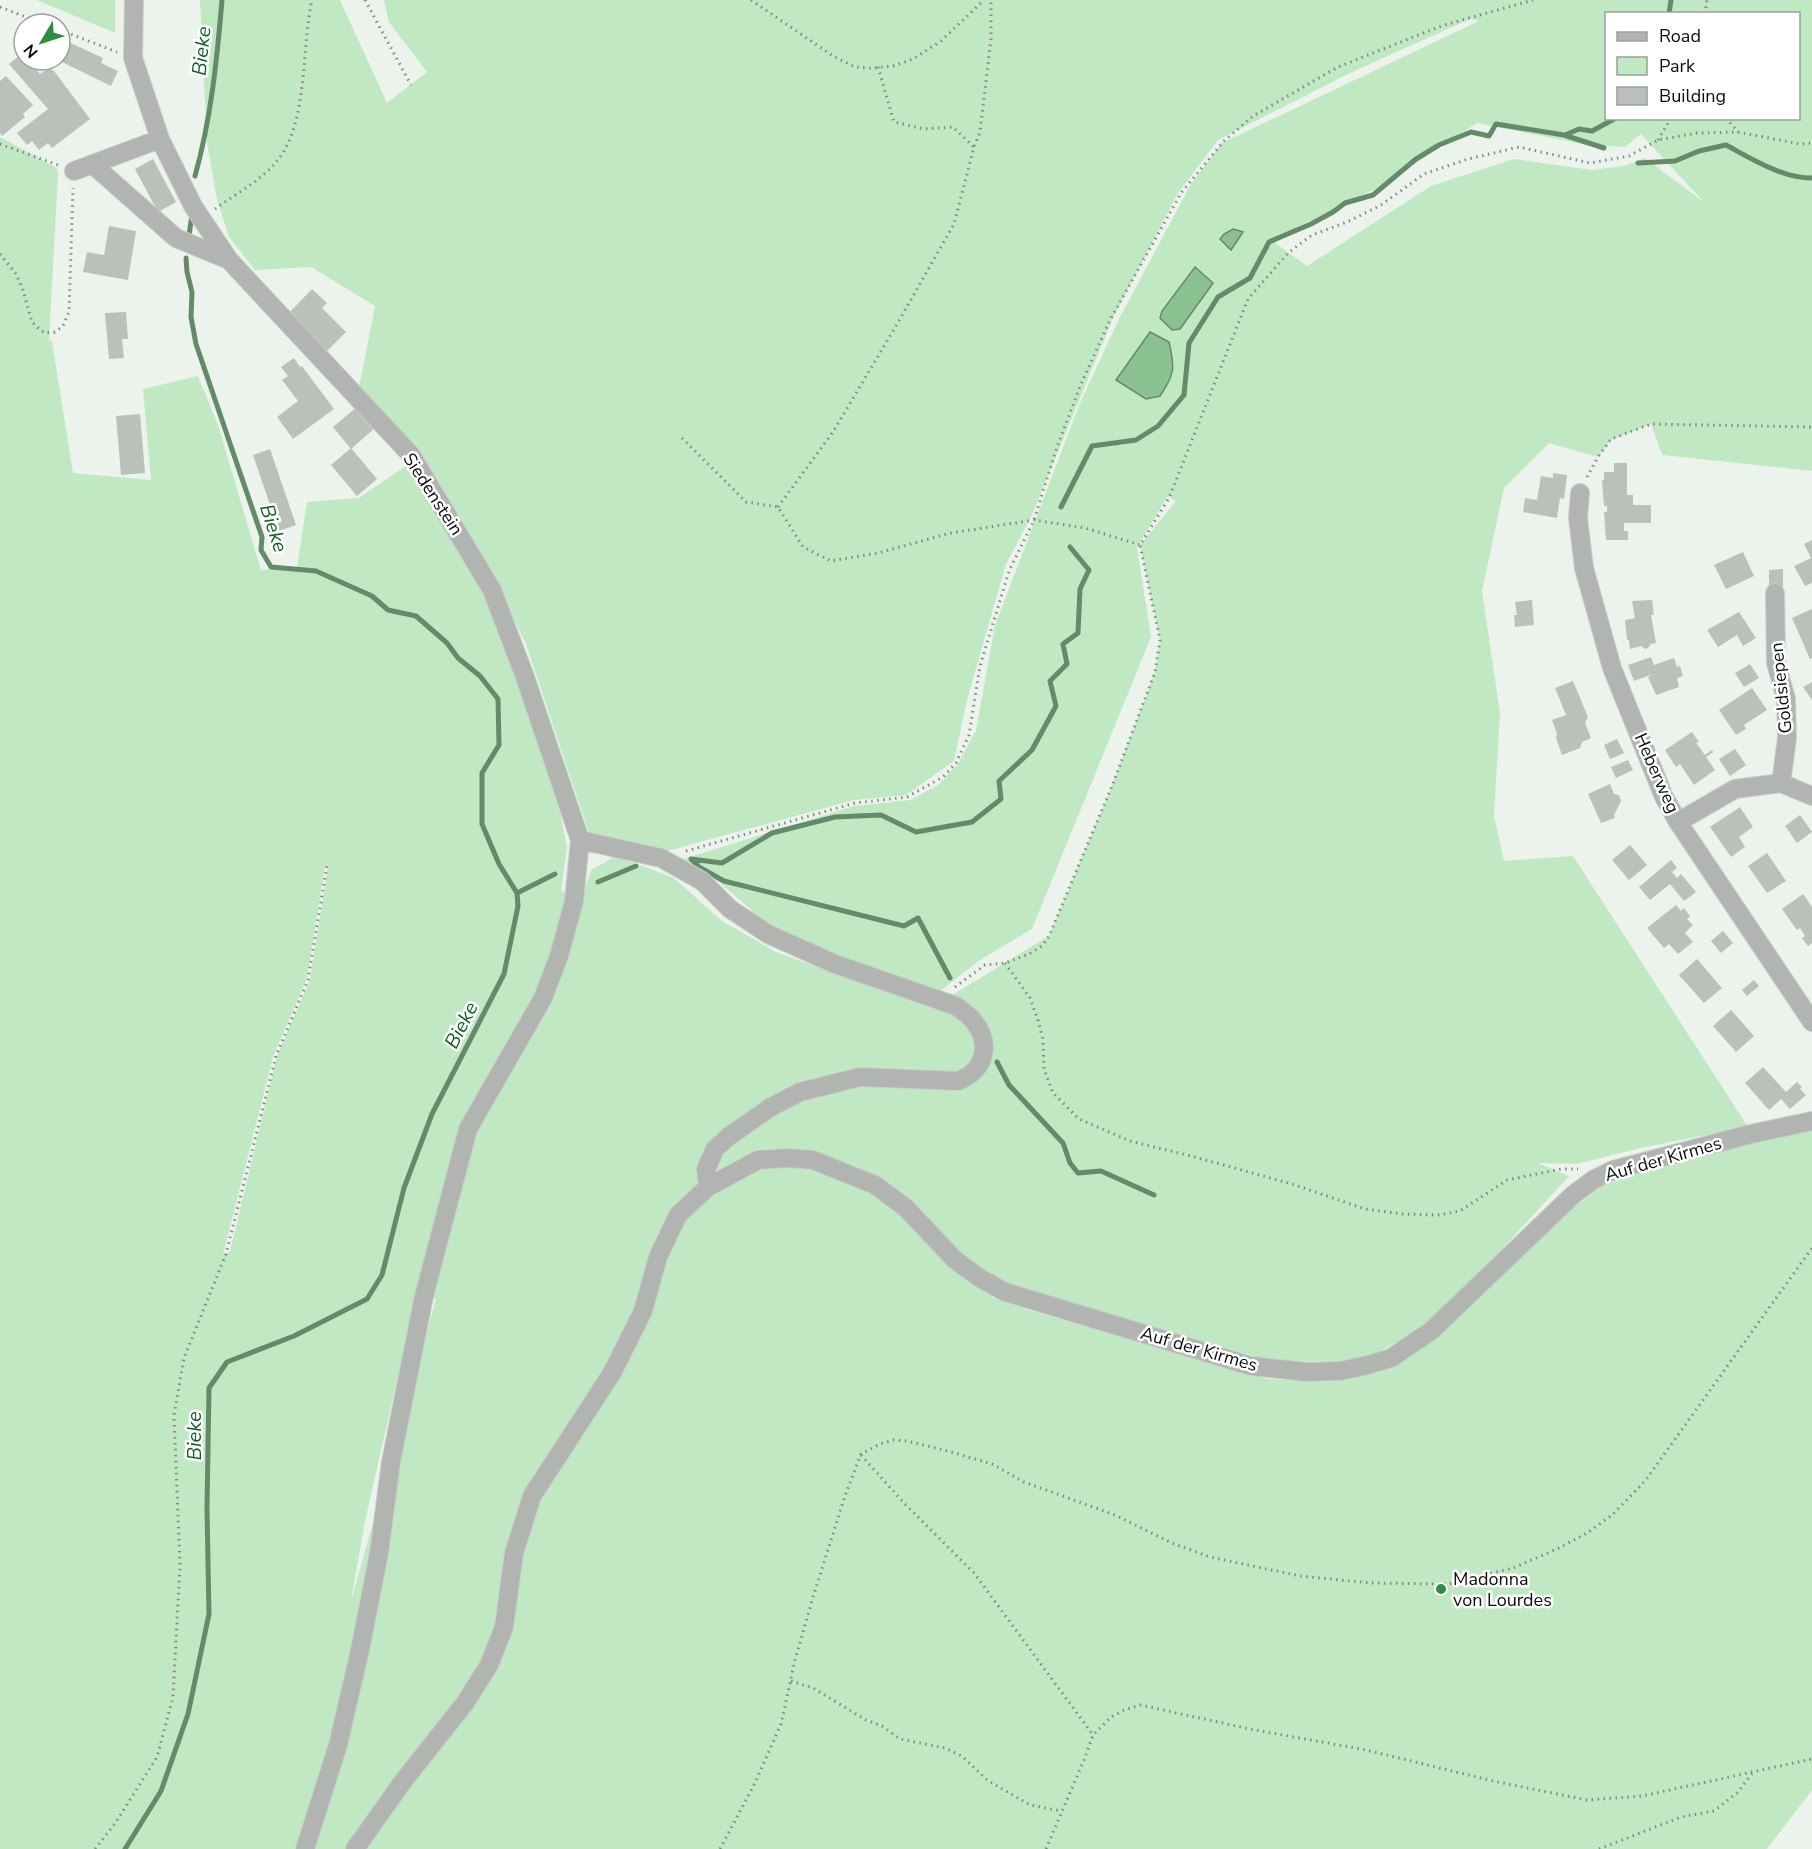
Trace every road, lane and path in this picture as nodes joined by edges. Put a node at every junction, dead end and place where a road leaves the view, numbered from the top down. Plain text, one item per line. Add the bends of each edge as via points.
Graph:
1 (134, 0) edge
2 (312, 0) edge
3 (365, 0) edge
4 (751, 0) edge
5 (984, 0) edge
6 (991, 0) edge
7 (1533, 0) edge
8 (72, 35) edge
9 (133, 58) junction
10 (878, 67) junction
11 (411, 85) dead end
12 (1670, 120) edge
13 (1728, 120) edge
14 (1738, 132) junction
15 (160, 139) junction
16 (1658, 140) junction
17 (1812, 142) edge
18 (0, 144) edge
19 (974, 147) junction
20 (92, 164) junction
21 (74, 171) junction
22 (201, 219) junction
23 (0, 254) edge
24 (229, 260) junction
25 (1812, 427) edge
26 (682, 438) dead end
27 (1580, 493) joint
28 (778, 507) junction
29 (1034, 520) junction
30 (1140, 545) junction
31 (1774, 593) dead end
32 (1781, 783) junction
33 (1812, 796) edge
34 (1678, 822) junction
35 (580, 840) junction
36 (661, 858) junction
37 (327, 865) dead end
38 (1005, 963) junction
39 (939, 998) junction
40 (1812, 1022) edge
41 (1812, 1121) edge
42 (1582, 1169) dead end
43 (708, 1187) junction
44 (1812, 1248) edge
45 (861, 1454) junction
46 (790, 1681) junction
47 (1093, 1735) junction
48 (1812, 1759) edge
49 (1754, 1772) junction
50 (1060, 1811) junction
51 (95, 1849) edge
52 (305, 1849) edge
53 (356, 1849) edge
54 (720, 1849) edge
55 (1046, 1849) edge
56 (1599, 1849) edge

1 - 9 street, Siedenstein
2 - 22 path via 304,72 288,145 259,178
3 - 11 path
4 - 10 path via 833,56 855,67
5 - 10 path via 941,41 913,59
6 - 19 path via 991,39 980,132
7 - 29 path via 1441,26 1338,67 1253,116 1224,141 1181,193 1111,318 1057,447
8 - 9 path
9 - 15 street, Siedenstein
10 - 19 path via 894,122 924,129 953,127
12 - 16 path
13 - 14 path
14 - 16 path via 1697,133
14 - 17 path via 1800,144
15 - 20 street
15 - 22 street, Siedenstein
16 - 30 path via 1629,156 1590,163 1519,147 1468,159 1424,174 1381,206 1312,235 1288,253 1248,299 1169,498
18 - 21 path
19 - 28 path via 954,224 833,432
20 - 21 street
20 - 24 street via 176,238
21 - 23 path via 69,312 56,332 45,333 32,322 16,274
22 - 24 street, Siedenstein
24 - 35 street, Siedenstein via 411,455 492,590 510,632
25 - 27 path via 1652,424 1611,439
26 - 28 path via 746,502
27 - 34 street, Heberweg via 1578,518 1584,567 1612,668 1664,797
28 - 29 path via 803,547 831,561 951,533
29 - 30 path via 1085,528
29 - 36 path via 1009,571 990,631 969,735 956,763 943,777 907,797 855,803
30 - 38 path via 1160,640 1155,672 1049,936 1029,954
31 - 32 street, Goldsiepen via 1776,663 1786,699 1787,738
32 - 33 street
32 - 34 street via 1735,789
34 - 40 street, Heberweg
35 - 36 street
35 - 52 street via 574,901 543,998 468,1129 424,1296 360,1650 338,1745
36 - 39 street via 702,881 730,909 768,934 835,964
37 - 51 path via 308,980 276,1056 226,1254 184,1358 174,1415 180,1565 173,1697 157,1757
38 - 39 path via 985,965
38 - 42 path via 1030,998 1043,1040 1044,1069 1053,1093 1079,1119 1130,1142 1292,1184 1365,1209 1403,1214 1460,1211 1507,1180
39 - 43 street via 956,1006 978,1028 984,1052 977,1071 958,1081 860,1077 800,1092 771,1107 715,1149 706,1169
41 - 43 street, Auf der Kirmes via 1613,1170 1593,1180 1431,1331 1391,1358 1340,1371 1251,1366 1005,1292 955,1260 906,1208 875,1185 813,1160 758,1160
43 - 53 street, Auf der Kirmes via 678,1215 658,1257 643,1311 612,1373 532,1496 514,1553 504,1627 489,1665
44 - 45 path via 1645,1480 1612,1515 1577,1539 1524,1564 1449,1584 1371,1583 1248,1566 1172,1543 1115,1515 1024,1482 992,1464 948,1451 894,1440
45 - 46 path via 844,1496
45 - 47 path via 974,1573
46 - 50 path via 813,1688 900,1739 945,1748 962,1756 987,1780 1030,1805
46 - 54 path via 781,1724
47 - 49 path via 1111,1717 1140,1705 1587,1800 1641,1796
47 - 50 path
48 - 49 path
49 - 56 path via 1714,1811 1681,1817
50 - 55 path

